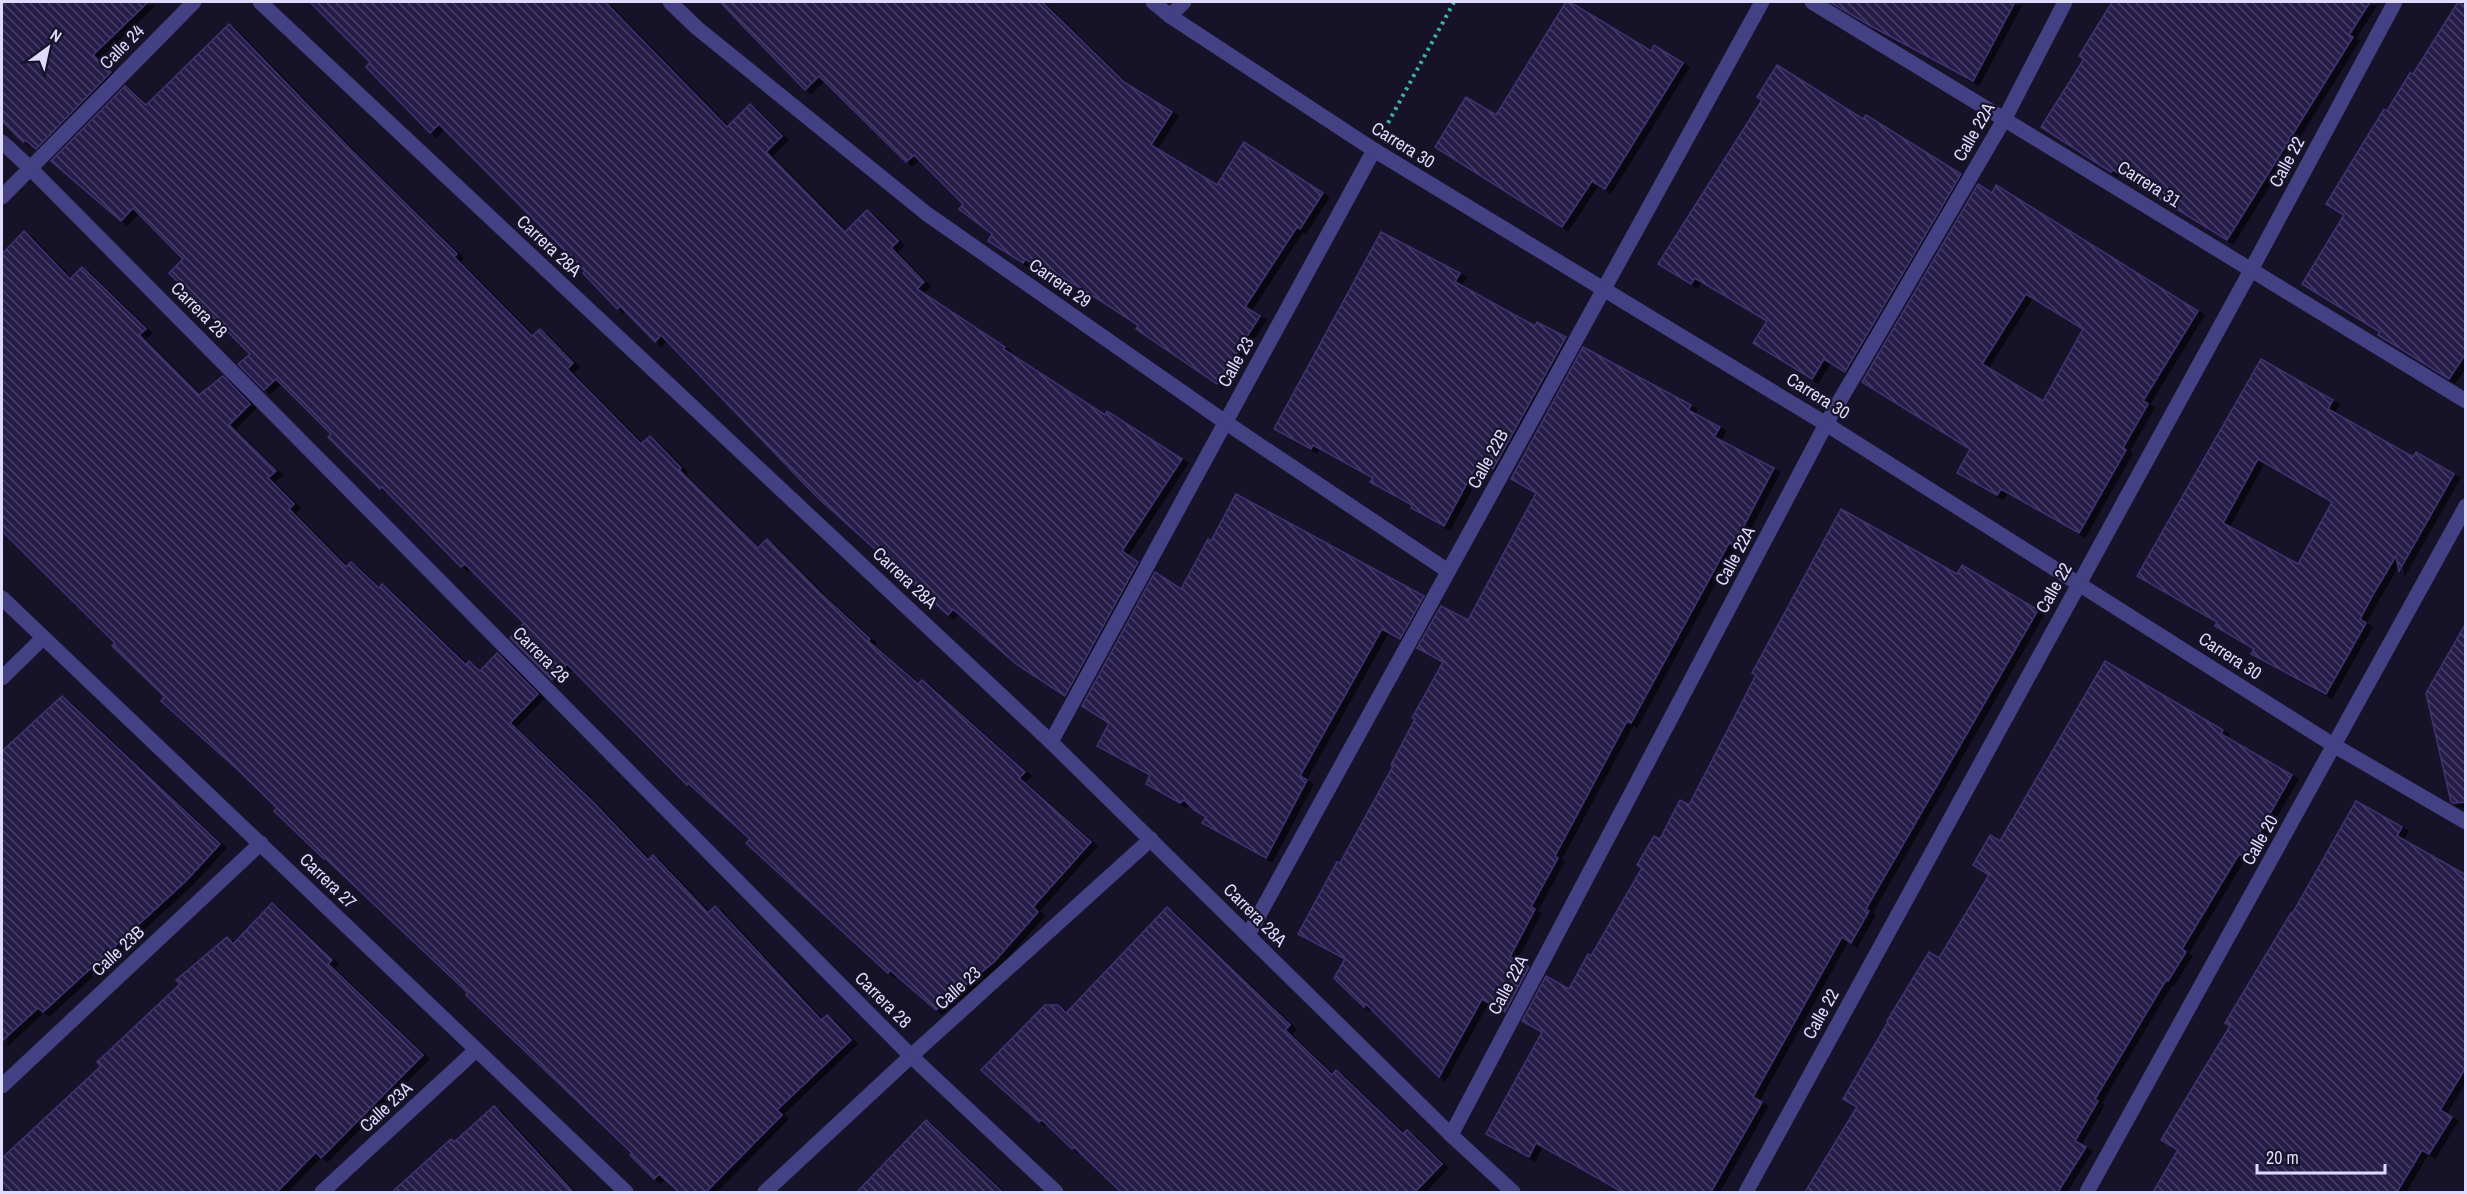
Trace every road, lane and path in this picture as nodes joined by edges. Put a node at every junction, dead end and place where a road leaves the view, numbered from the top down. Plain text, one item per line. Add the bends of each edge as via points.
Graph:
1 (194, 2) edge
2 (260, 2) edge
3 (670, 2) edge
4 (1153, 2) edge
5 (1184, 2) edge
6 (1454, 2) edge
7 (1762, 2) edge
8 (1812, 2) edge
9 (2065, 2) edge
10 (2395, 2) edge
11 (1170, 16) junction
12 (2004, 118) junction
13 (2, 142) edge
14 (1374, 150) junction
15 (30, 168) junction
16 (2, 197) edge
17 (2251, 270) junction
18 (1604, 288) junction
19 (2466, 402) edge
20 (1225, 422) junction
21 (1826, 424) junction
22 (2466, 506) edge
23 (1448, 571) junction
24 (2079, 582) junction
25 (2, 598) edge
26 (43, 638) junction
27 (2, 678) edge
28 (1051, 742) junction
29 (2335, 746) junction
30 (2466, 822) edge
31 (1151, 838) junction
32 (261, 843) junction
33 (1248, 935) junction
34 (476, 1050) junction
35 (911, 1056) junction
36 (2, 1086) edge
37 (1451, 1135) junction
38 (322, 1192) edge
39 (626, 1192) edge
40 (765, 1192) edge
41 (1056, 1192) edge
42 (1513, 1192) edge
43 (1746, 1192) edge
44 (2087, 1192) edge

1 - 15 street, Calle 24
2 - 28 street, Carrera 28A
3 - 20 street, Carrera 29 via 927,214
4 - 11 street, Carrera 30
5 - 11 street
6 - 14 path
7 - 18 street, Calle 22B
8 - 12 street, Carrera 31
9 - 12 street, Calle 22A
10 - 17 street, Calle 22
11 - 14 street, Carrera 30
12 - 17 street, Carrera 31
12 - 21 street, Calle 22A
13 - 15 street, Carrera 28
14 - 18 street, Carrera 30
14 - 20 street, Calle 23
15 - 16 street, Calle 24
15 - 35 street, Carrera 28
17 - 19 street, Carrera 31
17 - 24 street, Calle 22
18 - 21 street, Carrera 30
18 - 23 street, Calle 22B
20 - 23 street, Carrera 29
20 - 28 street, Calle 23
21 - 24 street, Carrera 30
21 - 37 street, Calle 22A
22 - 29 street, Calle 20
23 - 33 street, Calle 22B
24 - 29 street, Carrera 30
24 - 43 street, Calle 22
25 - 26 street, Carrera 27
26 - 27 street
26 - 32 street, Carrera 27
28 - 31 street, Carrera 28A
29 - 30 street, Carrera 30
29 - 44 street, Calle 20
31 - 33 street, Carrera 28A
31 - 35 street, Calle 23
32 - 34 street, Carrera 27
32 - 36 street, Calle 23B
33 - 37 street, Carrera 28A
34 - 38 street, Calle 23A
34 - 39 street, Carrera 27
35 - 40 street, Calle 23
35 - 41 street, Carrera 28
37 - 42 street, Carrera 28A

